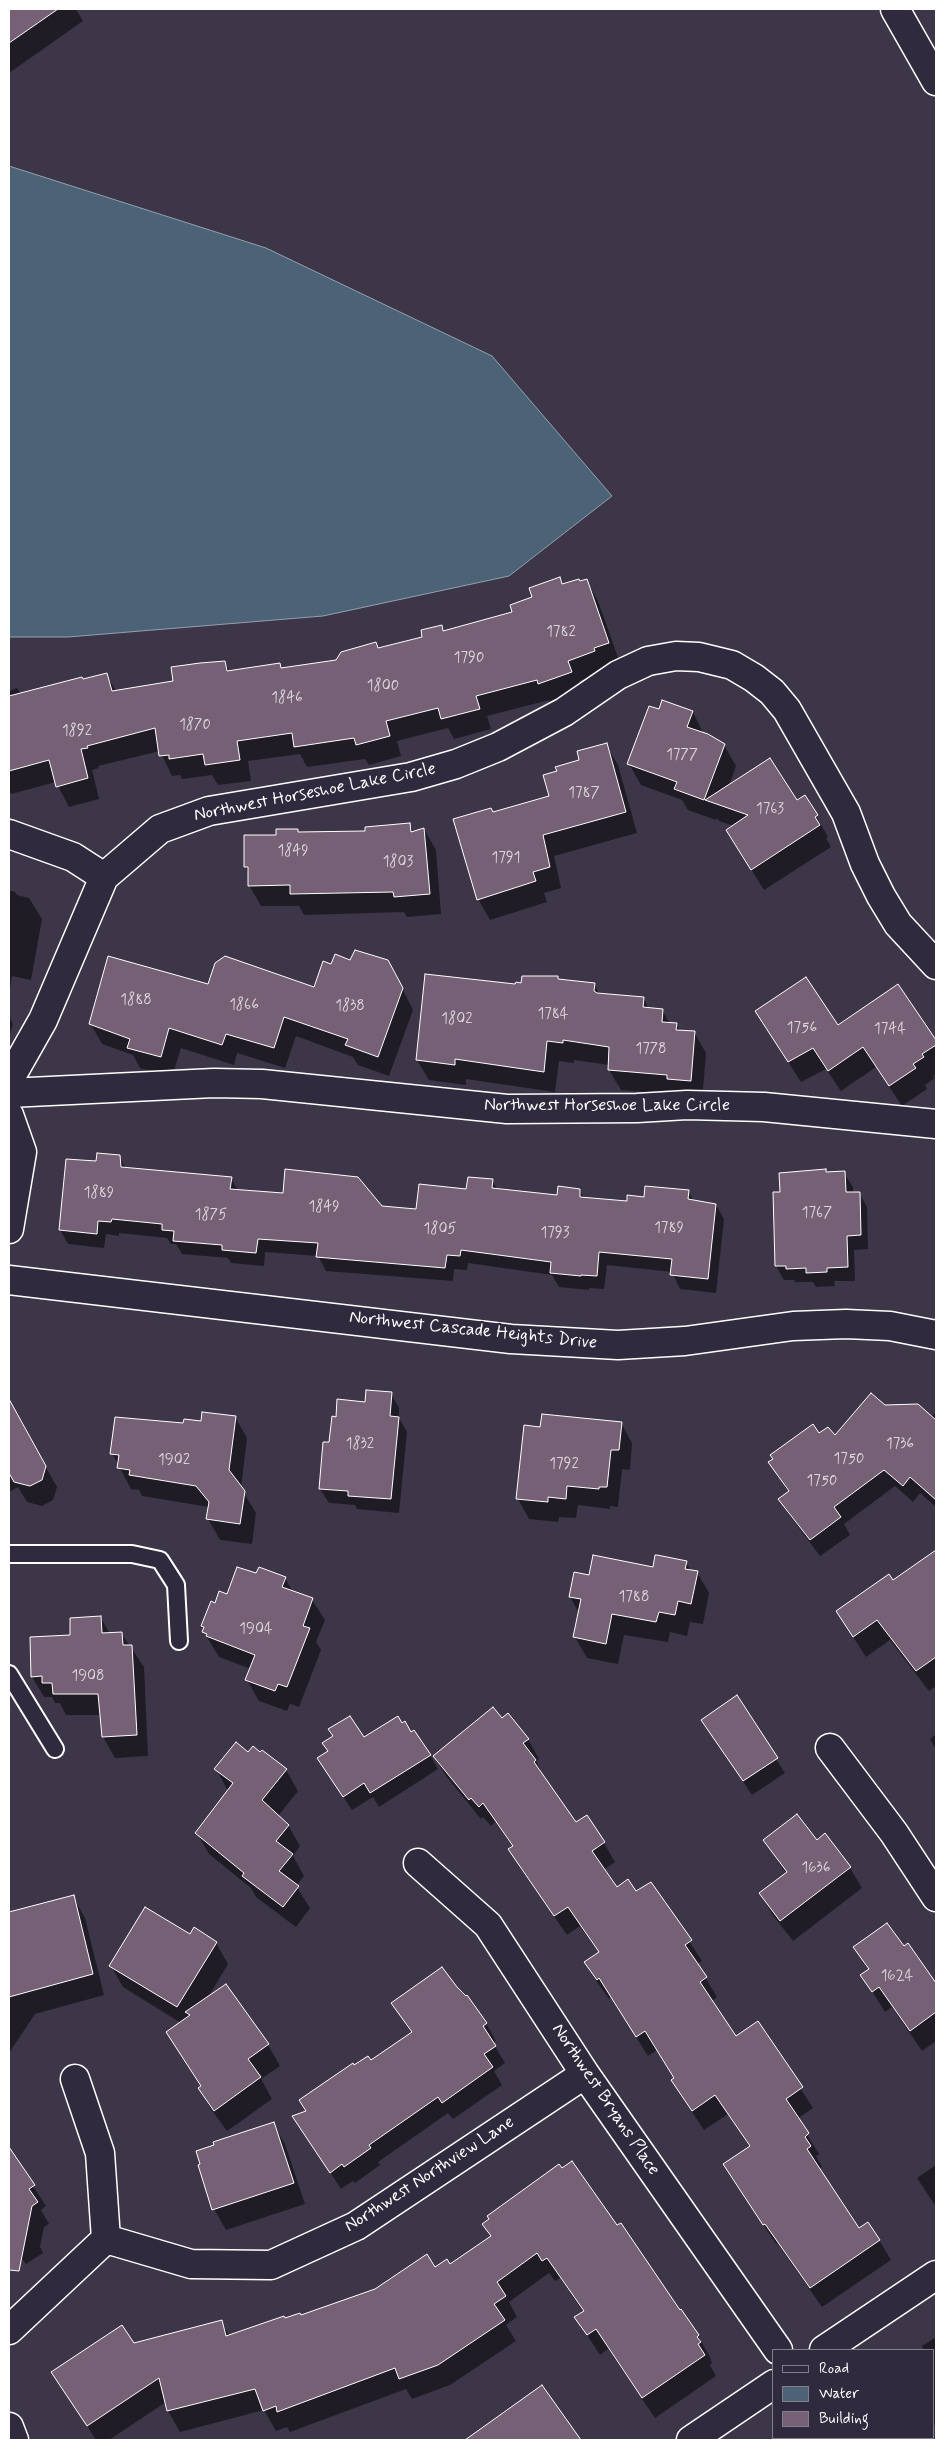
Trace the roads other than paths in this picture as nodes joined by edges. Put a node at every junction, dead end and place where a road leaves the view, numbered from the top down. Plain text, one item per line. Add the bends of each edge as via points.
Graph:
1 (895, 9) edge
2 (936, 81) edge
3 (9, 834) edge
4 (104, 877) junction
5 (936, 966) edge
6 (9, 1080) edge
7 (9, 1093) edge
8 (9, 1115) edge
9 (936, 1124) edge
10 (9, 1229) edge
11 (9, 1280) edge
12 (936, 1335) edge
13 (9, 1554) edge
14 (179, 1641) dead end
15 (9, 1674) edge
16 (830, 1748) dead end
17 (55, 1749) dead end
18 (418, 1863) dead end
19 (936, 1897) edge
20 (585, 2074) junction
21 (74, 2079) dead end
22 (106, 2240) junction
23 (936, 2275) edge
24 (9, 2330) edge
25 (777, 2349) edge
26 (825, 2349) edge
27 (772, 2385) edge
28 (9, 2427) edge
29 (14, 2440) edge
30 (691, 2440) edge

1 - 2 street
3 - 4 street via 73,857
4 - 5 street, Northwest Horseshoe Lake Circle via 160,829 201,814 411,777 456,764 498,747 556,716 618,675 648,661 676,656 699,657 732,665 754,678 787,710 846,813 880,896 898,924
4 - 6 street, Northwest Horseshoe Lake Circle via 43,1020
7 - 9 street, Northwest Horseshoe Lake Circle via 262,1084 507,1109 687,1105 754,1107
8 - 10 street via 22,1152
11 - 12 street, Northwest Cascade Heights Drive via 511,1338 618,1345 685,1341 784,1326 828,1324 890,1326
13 - 14 lane via 132,1554 160,1560 176,1585
15 - 17 lane
16 - 19 street via 894,1833
18 - 20 street, Northwest Bryans Place via 488,1925
20 - 22 street, Northwest Northview Lane via 356,2226 271,2265 191,2264
20 - 25 street, Northwest Bryans Place
21 - 22 street via 100,2153
22 - 24 street
23 - 26 street
27 - 30 street
28 - 29 street

